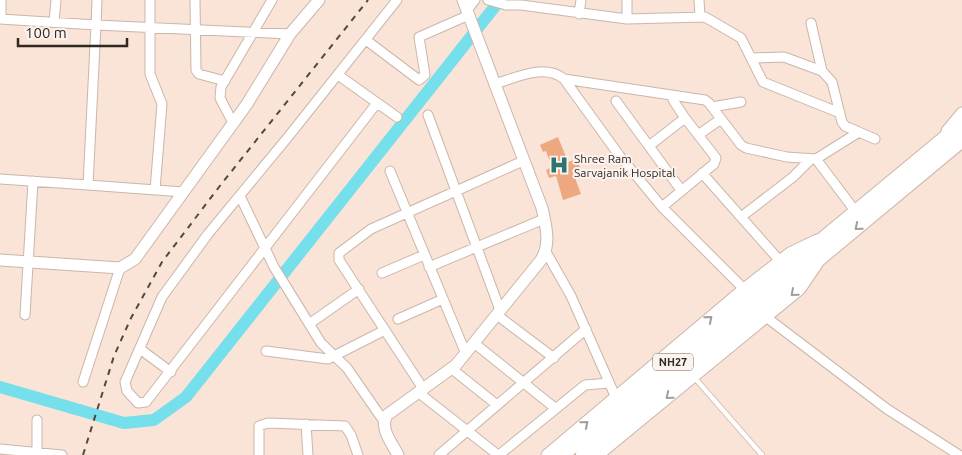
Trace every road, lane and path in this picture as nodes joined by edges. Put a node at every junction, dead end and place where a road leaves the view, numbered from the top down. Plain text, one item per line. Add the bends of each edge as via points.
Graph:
1 (1, 0) edge
2 (56, 0) edge
3 (96, 0) edge
4 (150, 0) edge
5 (195, 0) edge
6 (272, 0) edge
7 (397, 0) edge
8 (475, 0) edge
9 (581, 0) edge
10 (627, 0) edge
11 (700, 0) edge
12 (317, 1) edge
13 (490, 1) edge
14 (468, 12) edge
15 (579, 14) junction
16 (700, 16) junction
17 (0, 19) edge
18 (627, 19) junction
19 (54, 22) junction
20 (811, 23) dead end
21 (96, 25) junction
22 (150, 27) junction
23 (194, 30) junction
24 (253, 34) junction
25 (290, 34) junction
26 (366, 40) junction
27 (752, 58) junction
28 (822, 71) junction
29 (338, 75) junction
30 (564, 79) junction
31 (225, 81) junction
32 (494, 84) junction
33 (616, 100) dead end
34 (673, 100) dead end
35 (742, 102) dead end
36 (377, 103) junction
37 (712, 107) junction
38 (840, 113) junction
39 (962, 113) edge
40 (428, 115) dead end
41 (397, 117) dead end
42 (684, 118) junction
43 (721, 119) junction
44 (233, 123) junction
45 (962, 124) edge
46 (859, 132) junction
47 (698, 135) junction
48 (876, 139) dead end
49 (962, 140) edge
50 (649, 146) junction
51 (935, 146) junction
52 (962, 148) edge
53 (813, 159) junction
54 (523, 161) junction
55 (936, 162) junction
56 (390, 170) dead end
57 (702, 173) junction
58 (909, 176) junction
59 (0, 179) edge
60 (33, 181) junction
61 (88, 185) junction
62 (155, 190) junction
63 (456, 190) junction
64 (682, 190) junction
65 (892, 191) junction
66 (183, 192) junction
67 (240, 196) junction
68 (662, 207) junction
69 (407, 211) junction
70 (856, 212) junction
71 (741, 217) junction
72 (544, 219) junction
73 (265, 246) junction
74 (477, 247) junction
75 (546, 252) junction
76 (424, 255) junction
77 (824, 255) junction
78 (0, 260) edge
79 (27, 262) junction
80 (429, 267) junction
81 (120, 268) junction
82 (786, 270) junction
83 (382, 273) dead end
84 (359, 289) junction
85 (744, 289) junction
86 (443, 299) junction
87 (498, 312) junction
88 (25, 315) dead end
89 (766, 317) junction
90 (398, 319) dead end
91 (310, 324) junction
92 (586, 329) junction
93 (385, 330) junction
94 (474, 343) junction
95 (140, 348) junction
96 (266, 351) dead end
97 (466, 354) junction
98 (334, 357) junction
99 (554, 358) junction
100 (452, 369) junction
101 (171, 372) junction
102 (693, 376) junction
103 (83, 382) dead end
104 (525, 382) junction
105 (609, 383) junction
106 (421, 391) junction
107 (616, 398) junction
108 (497, 405) junction
109 (555, 408) junction
110 (37, 420) dead end
111 (383, 420) junction
112 (306, 424) junction
113 (467, 430) junction
114 (0, 448) edge
115 (37, 454) edge
116 (62, 455) edge
117 (259, 455) edge
118 (308, 455) edge
119 (358, 455) edge
120 (398, 455) edge
121 (439, 455) edge
122 (499, 455) edge
123 (547, 455) edge
124 (562, 455) edge
125 (583, 455) edge
126 (598, 455) edge
127 (762, 455) edge
128 (959, 455) edge

1 - 17 street
2 - 19 street
3 - 21 street
4 - 22 street
5 - 23 street
6 - 24 street
7 - 26 street
8 - 14 street
9 - 15 street
10 - 18 street
11 - 16 street
12 - 25 street
13 - 15 street via 506,6 521,5
14 - 26 street via 419,37 425,75 420,80
14 - 32 street
15 - 18 street
16 - 18 street
16 - 27 street via 737,34
17 - 19 street
19 - 21 street
20 - 28 street
21 - 22 street
21 - 61 street
22 - 23 street
22 - 62 street via 150,74 162,104
23 - 24 street
23 - 31 street via 196,70
24 - 25 street
24 - 31 street
25 - 44 street
26 - 29 street
27 - 28 street via 784,57
27 - 38 street via 767,85
28 - 38 street via 832,82
29 - 36 street
29 - 67 street
30 - 32 street via 547,71
30 - 37 street via 698,98
30 - 68 street via 619,155
31 - 44 street via 219,93
32 - 54 street
33 - 50 street
34 - 42 street
35 - 37 street
36 - 41 street
36 - 73 street
37 - 43 street
38 - 46 street via 845,126
39 - 51 street
40 - 63 street
42 - 47 street
42 - 50 street
43 - 47 street
43 - 53 street via 746,148
44 - 66 street
45 - 51 highway, NH27
46 - 48 street
46 - 53 street
47 - 57 street via 716,158
49 - 55 highway, NH27
50 - 64 street
51 - 58 highway, NH27
52 - 55 street
53 - 70 street
53 - 71 street
54 - 63 street
54 - 72 street
55 - 58 highway, NH27
56 - 69 street
57 - 64 street
57 - 71 street
58 - 65 highway, NH27
59 - 60 street
60 - 61 street
60 - 79 street
61 - 62 street
62 - 66 street
63 - 69 street
63 - 74 street
64 - 68 street
65 - 70 highway, NH27
65 -> 77 highway, NH27
66 - 81 street via 135,259
67 - 73 street
67 - 95 street via 162,297
68 - 85 street
69 - 76 street
69 - 84 street via 362,234 339,253 340,260
70 - 82 highway, NH27
71 - 82 street
72 - 74 street
72 - 75 street via 548,243
73 - 91 street
73 - 101 street
74 - 80 street
74 - 87 street
75 - 87 street
75 - 92 street
76 - 80 street
76 - 83 street
77 - 82 highway, NH27
77 -> 89 street via 800,289
78 - 79 street
79 - 81 street
79 - 88 street
80 - 86 street
81 - 103 street
82 - 85 street
82 - 124 highway, NH27
82 - 125 highway, NH27
84 - 91 street
84 - 93 street
107 -> 85 street
86 - 90 street
86 - 97 street
87 - 94 street
87 - 99 street
89 - 102 street
89 - 128 street via 887,408
91 - 98 street via 325,349
92 - 99 street
92 - 105 street
93 - 98 street
93 - 106 street
94 - 97 street
94 - 104 street
95 - 101 street
95 - 101 street via 125,382 127,391 138,403 146,402
96 - 98 street via 324,359
97 - 100 street
98 - 111 street via 347,368
99 - 104 street
100 - 106 street
100 - 108 street
102 -> 126 street
102 - 127 lane
104 - 108 street
104 - 109 street
105 - 107 street
105 - 109 street via 584,385
106 - 111 street
106 - 113 street
123 -> 107 street
108 - 113 street
109 - 122 street
110 - 115 street
111 - 120 street
112 - 117 street via 262,423 258,430
112 - 118 street
112 - 119 street via 345,426
113 - 121 street
113 - 122 street
114 - 115 street
115 - 116 street

